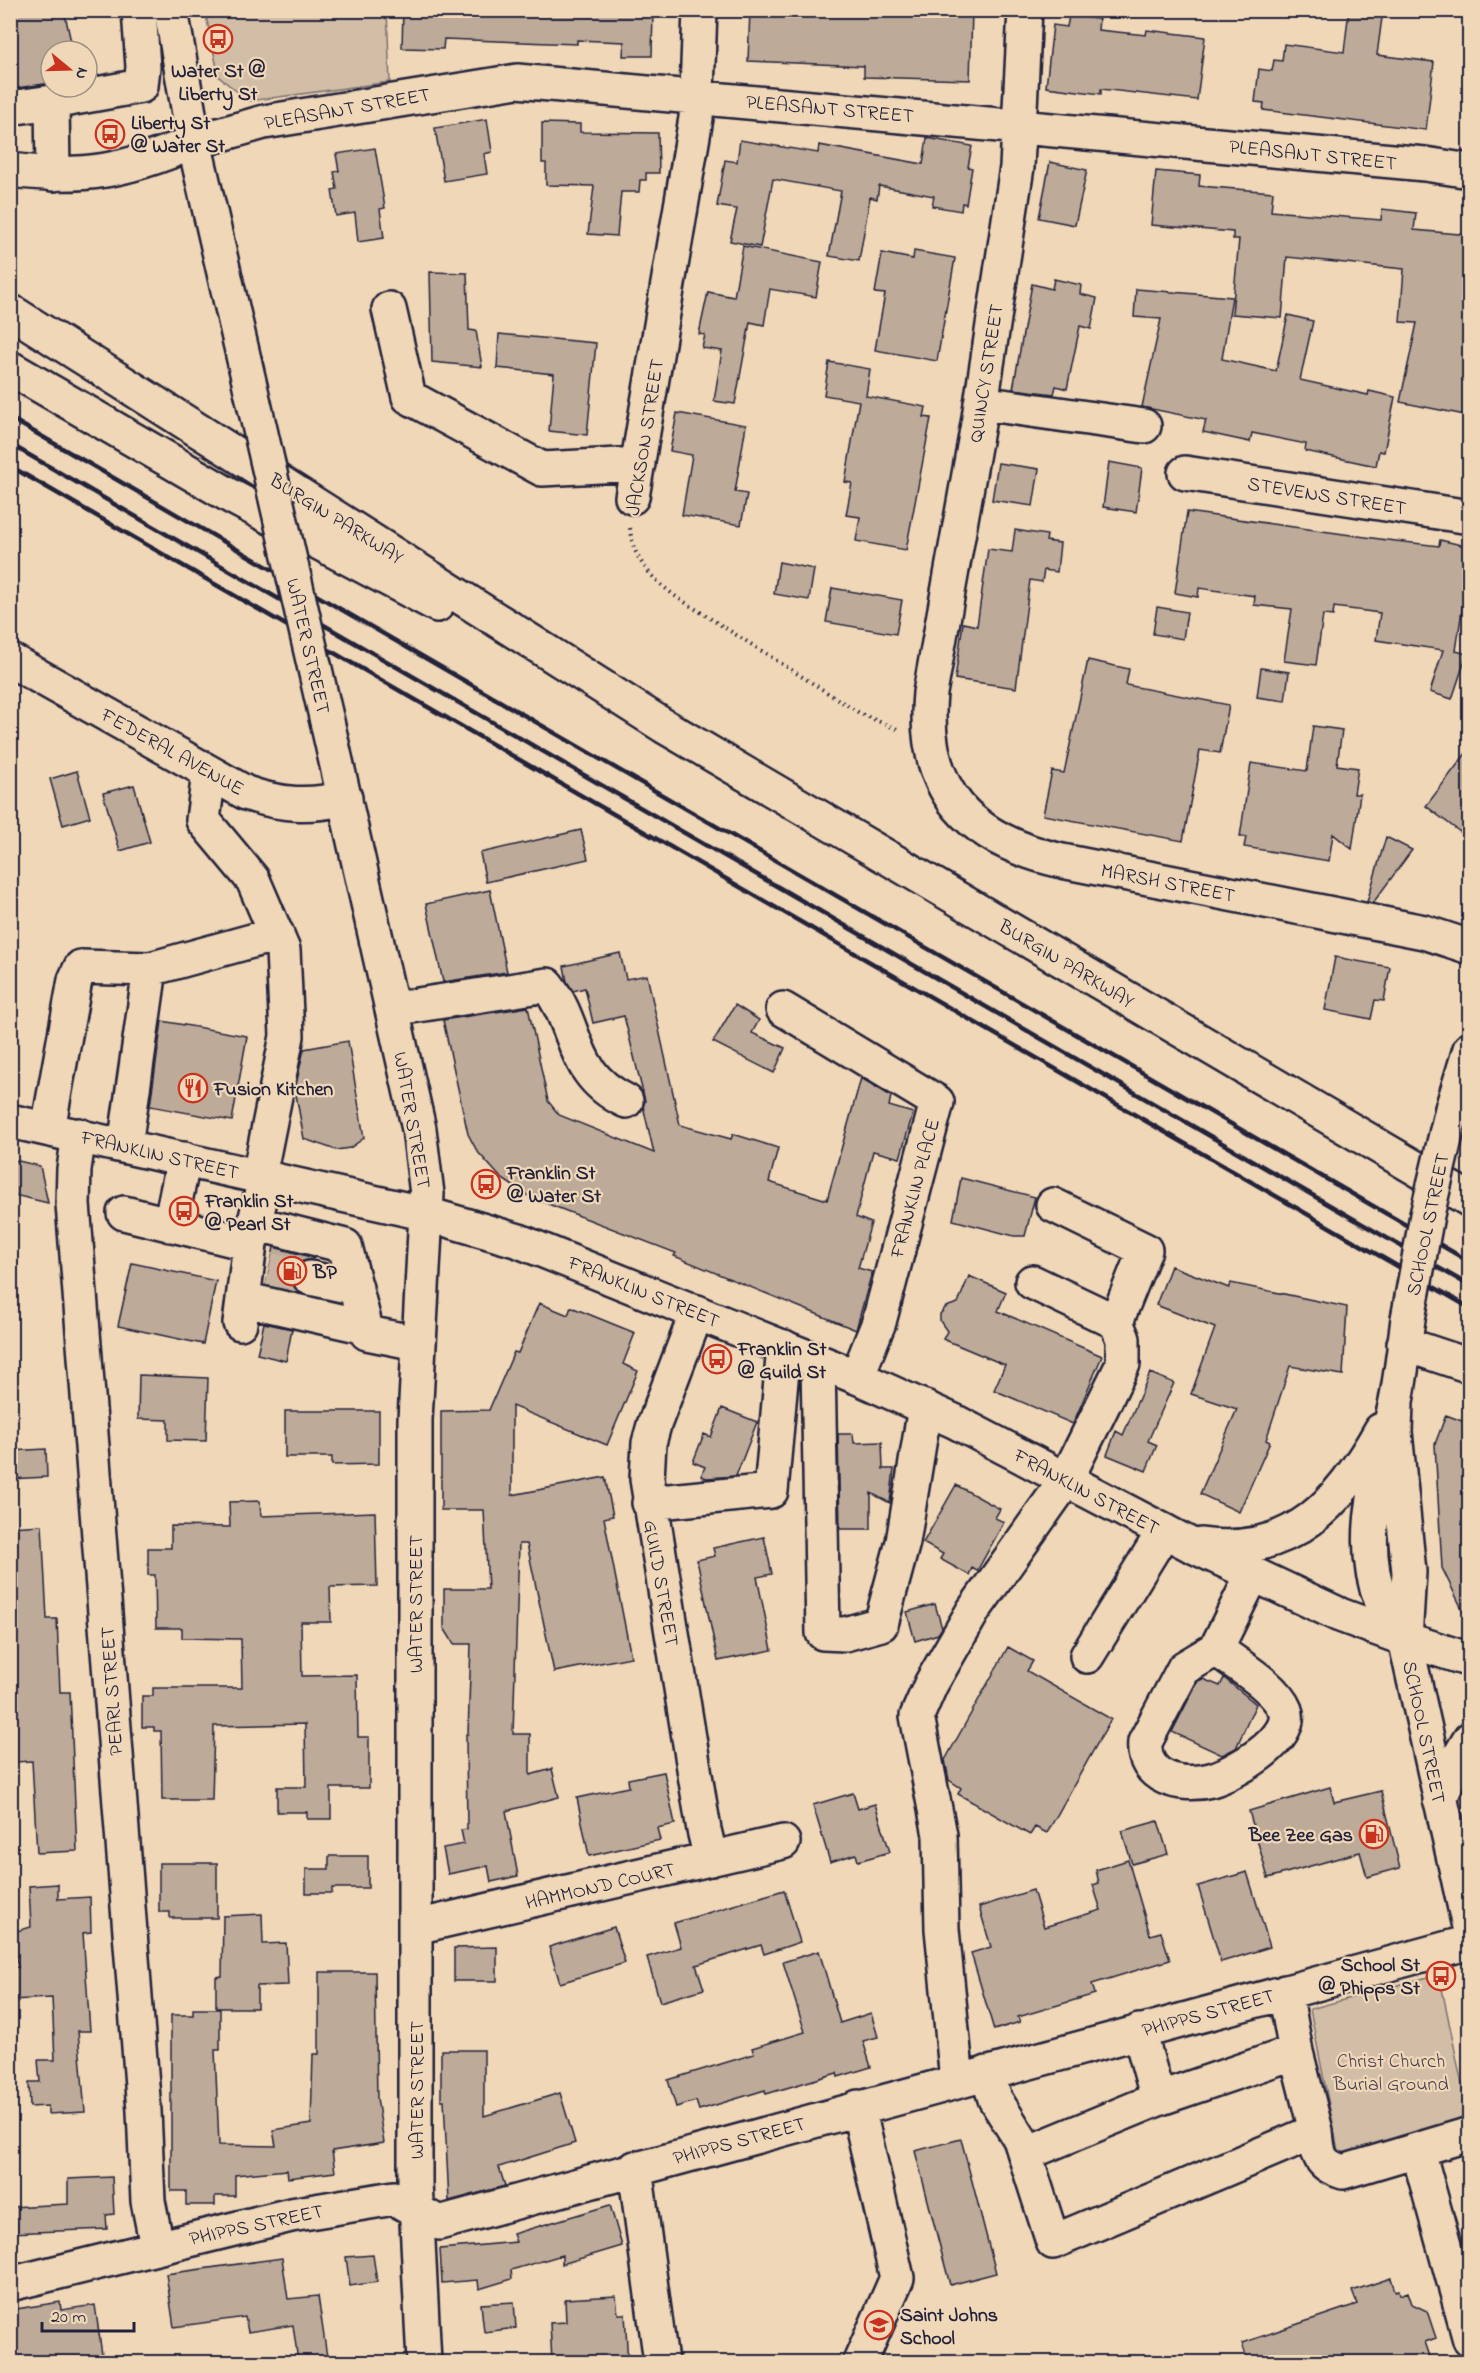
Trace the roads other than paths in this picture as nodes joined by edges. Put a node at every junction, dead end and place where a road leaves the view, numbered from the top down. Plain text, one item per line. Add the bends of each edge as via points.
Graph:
1 (140, 10) edge
2 (171, 10) edge
3 (700, 10) edge
4 (1025, 10) edge
5 (698, 97) junction
6 (52, 102) junction
7 (10, 108) edge
8 (1021, 125) junction
9 (194, 142) junction
10 (10, 170) edge
11 (1470, 171) edge
12 (53, 174) junction
13 (389, 309) dead end
14 (10, 311) edge
15 (10, 368) edge
16 (981, 403) junction
17 (1144, 426) dead end
18 (638, 464) junction
19 (1185, 473) dead end
20 (632, 497) road end
21 (1470, 517) edge
22 (10, 660) edge
23 (664, 726) junction
24 (928, 734) joint
25 (209, 773) junction
26 (345, 798) junction
27 (277, 934) junction
28 (1470, 947) edge
29 (150, 969) junction
30 (393, 1009) junction
31 (783, 1009) dead end
32 (1470, 1049) edge
33 (626, 1101) dead end
34 (10, 1120) edge
35 (64, 1132) junction
36 (125, 1146) junction
37 (184, 1159) junction
38 (262, 1177) junction
39 (1470, 1200) edge
40 (1053, 1205) dead end
41 (124, 1213) dead end
42 (427, 1214) junction
43 (170, 1225) junction
44 (255, 1250) junction
45 (310, 1278) tunnel mouth
46 (1032, 1282) dead end
47 (356, 1288) junction
48 (697, 1312) junction
49 (1116, 1322) junction
50 (366, 1327) junction
51 (1406, 1332) junction
52 (417, 1343) junction
53 (784, 1347) junction
54 (818, 1363) junction
55 (1470, 1366) edge
56 (857, 1377) junction
57 (1396, 1402) junction
58 (925, 1407) junction
59 (1066, 1480) junction
60 (649, 1503) junction
61 (1176, 1538) junction
62 (1253, 1574) junction
63 (1405, 1639) junction
64 (1216, 1649) junction
65 (1087, 1656) dead end
66 (1470, 1660) edge
67 (1470, 1739) edge
68 (1440, 1800) junction
69 (783, 1842) dead end
70 (711, 1859) junction
71 (1462, 1860) edge
72 (416, 1928) junction
73 (1470, 1931) edge
74 (1470, 1942) edge
75 (1285, 1992) junction
76 (1138, 2031) junction
77 (1296, 2052) junction
78 (972, 2077) junction
79 (1158, 2099) junction
80 (858, 2107) junction
81 (1316, 2131) junction
82 (1470, 2134) edge
83 (1418, 2151) junction
84 (1025, 2154) junction
85 (635, 2168) junction
86 (416, 2210) junction
87 (156, 2246) junction
88 (10, 2284) edge
89 (1470, 2340) edge
90 (424, 2362) edge
91 (661, 2362) edge
92 (860, 2362) edge

1 - 6 street via 141,86
2 - 9 street, WATER STREET
3 - 5 street, JACKSON STREET
4 - 8 street, QUINCY STREET
5 - 8 street, PLEASANT STREET
5 - 9 street, PLEASANT STREET via 503,81 264,122
5 - 18 street, JACKSON STREET
6 - 7 street
6 - 12 street
8 - 11 street, PLEASANT STREET
8 - 16 street, QUINCY STREET
9 - 12 street, PLEASANT STREET via 107,171
9 - 26 street, WATER STREET, bridge
10 - 12 street, PLEASANT STREET
13 - 18 street via 409,397 542,470
14 - 23 street, BURGIN PARKWAY
15 - 23 street, BURGIN PARKWAY via 234,498
16 - 17 street
16 - 24 street, QUINCY STREET via 932,671
18 - 20 street, JACKSON STREET
19 - 21 street, STEVENS STREET
22 - 25 street, FEDERAL AVENUE
23 - 39 street, BURGIN PARKWAY
24 - 28 street, MARSH STREET via 937,770 956,803 986,832 1020,850 1424,932
25 - 26 street, FEDERAL AVENUE via 246,793 285,804 318,804
25 - 27 street via 203,820 253,880
26 - 30 street, WATER STREET
27 - 29 street
27 - 38 street via 283,950 287,1036
29 - 35 street, PEARL STREET via 81,967 75,980
29 - 36 street
30 - 33 street via 547,985 585,1066 597,1083
30 - 42 street, WATER STREET via 423,1153
31 - 56 street, FRANKLIN PLACE via 937,1102 879,1322
32 - 51 street, SCHOOL STREET, bridge via 1427,1215
34 - 35 street, FRANKLIN STREET
35 - 36 street, FRANKLIN STREET
35 - 87 street, PEARL STREET via 74,1169 73,1203 148,2201
36 - 37 street, FRANKLIN STREET
37 - 38 street, FRANKLIN STREET
37 - 43 street
38 - 42 street, FRANKLIN STREET
38 - 44 street
40 - 49 street via 1145,1250
41 - 43 street
42 - 48 street, FRANKLIN STREET via 501,1235
42 - 52 street, WATER STREET
43 - 44 street
44 - 47 street via 345,1246
44 - 50 street via 241,1311
45 - 47 street
46 - 49 street
47 - 50 street
48 - 53 street, FRANKLIN STREET
48 - 60 street, GUILD STREET via 649,1443
49 - 59 street via 1123,1339 1124,1364
50 - 52 street via 367,1333
51 - 55 street
51 - 57 street, SCHOOL STREET
52 - 72 street, WATER STREET
53 - 54 street, FRANKLIN STREET
53 - 60 street via 771,1491
54 - 56 street, FRANKLIN STREET
54 - 58 street via 824,1633 845,1634 881,1624 903,1542
56 - 58 street, FRANKLIN STREET
57 - 61 street via 1350,1478 1318,1515 1278,1537 1256,1543 1212,1547
57 - 63 street, SCHOOL STREET via 1373,1506 1373,1562 1381,1600
58 - 59 street, FRANKLIN STREET
59 - 61 street, FRANKLIN STREET
59 - 78 street via 973,1611 917,1716 940,1835 942,1929
60 - 70 street, GUILD STREET
61 - 62 street, FRANKLIN STREET
61 - 65 street
62 - 63 street, FRANKLIN STREET
62 - 64 street
63 - 66 street, FRANKLIN STREET
63 - 68 street, SCHOOL STREET
64 - 64 street via 1185,1668 1144,1742 1149,1767 1161,1778 1211,1780 1244,1764 1280,1738 1286,1726 1286,1711 1274,1693
67 - 68 street
68 - 71 street, SCHOOL STREET
69 - 70 street, HAMMOND COURT
70 - 72 street, HAMMOND COURT
71 - 73 street, SCHOOL STREET
72 - 86 street, WATER STREET
74 - 75 street, PHIPPS STREET
75 - 76 street, PHIPPS STREET
75 - 77 street
76 - 78 street, PHIPPS STREET
76 - 79 street
77 - 79 street
77 - 81 street
78 - 80 street, PHIPPS STREET
78 - 84 street via 995,2099
79 - 84 street
80 - 85 street, PHIPPS STREET
80 - 92 street via 897,2278
81 - 83 street via 1318,2156 1330,2168 1343,2172
81 - 84 street via 1053,2242
82 - 83 street
83 - 89 street
85 - 86 street, PHIPPS STREET via 439,2223
85 - 91 street
86 - 87 street, PHIPPS STREET via 394,2198 291,2214
86 - 90 street, WATER STREET
87 - 88 street, PHIPPS STREET

